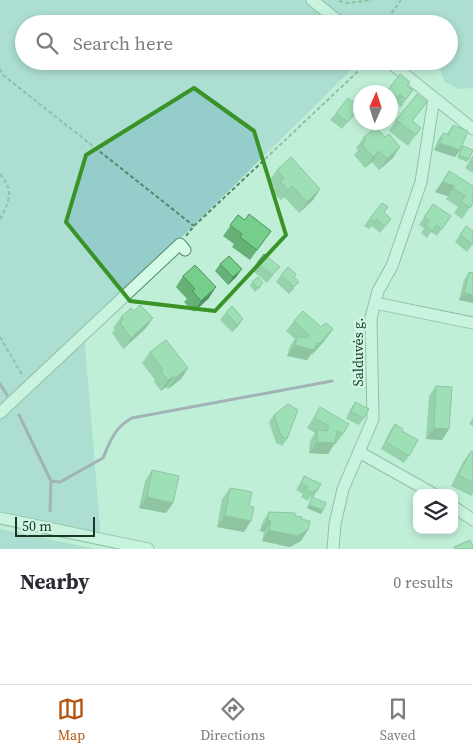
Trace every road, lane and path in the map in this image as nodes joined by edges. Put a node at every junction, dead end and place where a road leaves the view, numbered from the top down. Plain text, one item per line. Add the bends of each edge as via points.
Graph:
1 (312, 0) edge
2 (372, 0) edge
3 (401, 0) edge
4 (339, 1) edge
5 (331, 15) edge
6 (390, 15) edge
7 (0, 68) edge
8 (359, 70) edge
9 (399, 70) edge
10 (3, 75) junction
11 (0, 79) edge
12 (434, 98) junction
13 (473, 129) edge
14 (0, 174) edge
15 (0, 220) edge
16 (194, 226) junction
17 (182, 247) joint
18 (375, 303) junction
19 (473, 323) edge
20 (0, 338) edge
21 (29, 386) junction
22 (0, 413) edge
23 (359, 452) junction
24 (425, 489) edge
25 (458, 510) edge
26 (0, 518) edge
27 (473, 520) edge
28 (148, 549) edge
29 (333, 549) edge

1 - 5 street
2 - 4 path
3 - 6 path
7 - 10 path
8 - 16 path
9 - 12 street
10 - 11 path
10 - 16 path
12 - 13 street
12 - 18 street, Salduvės g. via 421,182 392,266
14 - 15 path via 8,184 10,199
16 - 17 path
17 - 21 street
18 - 19 street
18 - 23 street, Salduvės g. via 371,318 373,418
20 - 21 path
21 - 22 street
23 - 24 street
23 - 29 street, Salduvės g. via 339,502
25 - 27 street
26 - 28 street

